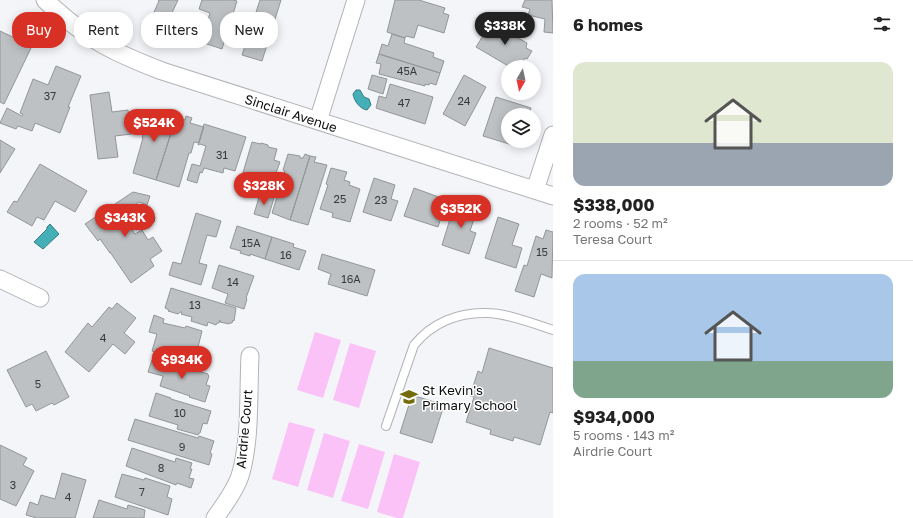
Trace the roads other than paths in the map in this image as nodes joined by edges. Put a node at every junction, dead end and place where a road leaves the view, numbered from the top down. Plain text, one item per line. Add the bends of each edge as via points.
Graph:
1 (45, 0) edge
2 (356, 0) edge
3 (318, 121) junction
4 (553, 135) edge
5 (535, 190) junction
6 (553, 196) edge
7 (0, 279) edge
8 (40, 298) dead end
9 (553, 330) edge
10 (250, 356) dead end
11 (386, 426) dead end
12 (215, 518) edge

1 - 3 street, Sinclair Avenue via 101,43 138,61 194,82
2 - 3 street
3 - 5 street, Sinclair Avenue
4 - 5 street
5 - 6 street, Sinclair Avenue
7 - 8 street
9 - 11 lane via 488,312 451,318 432,327 414,345
10 - 12 street, Airdrie Court via 244,454 240,477

